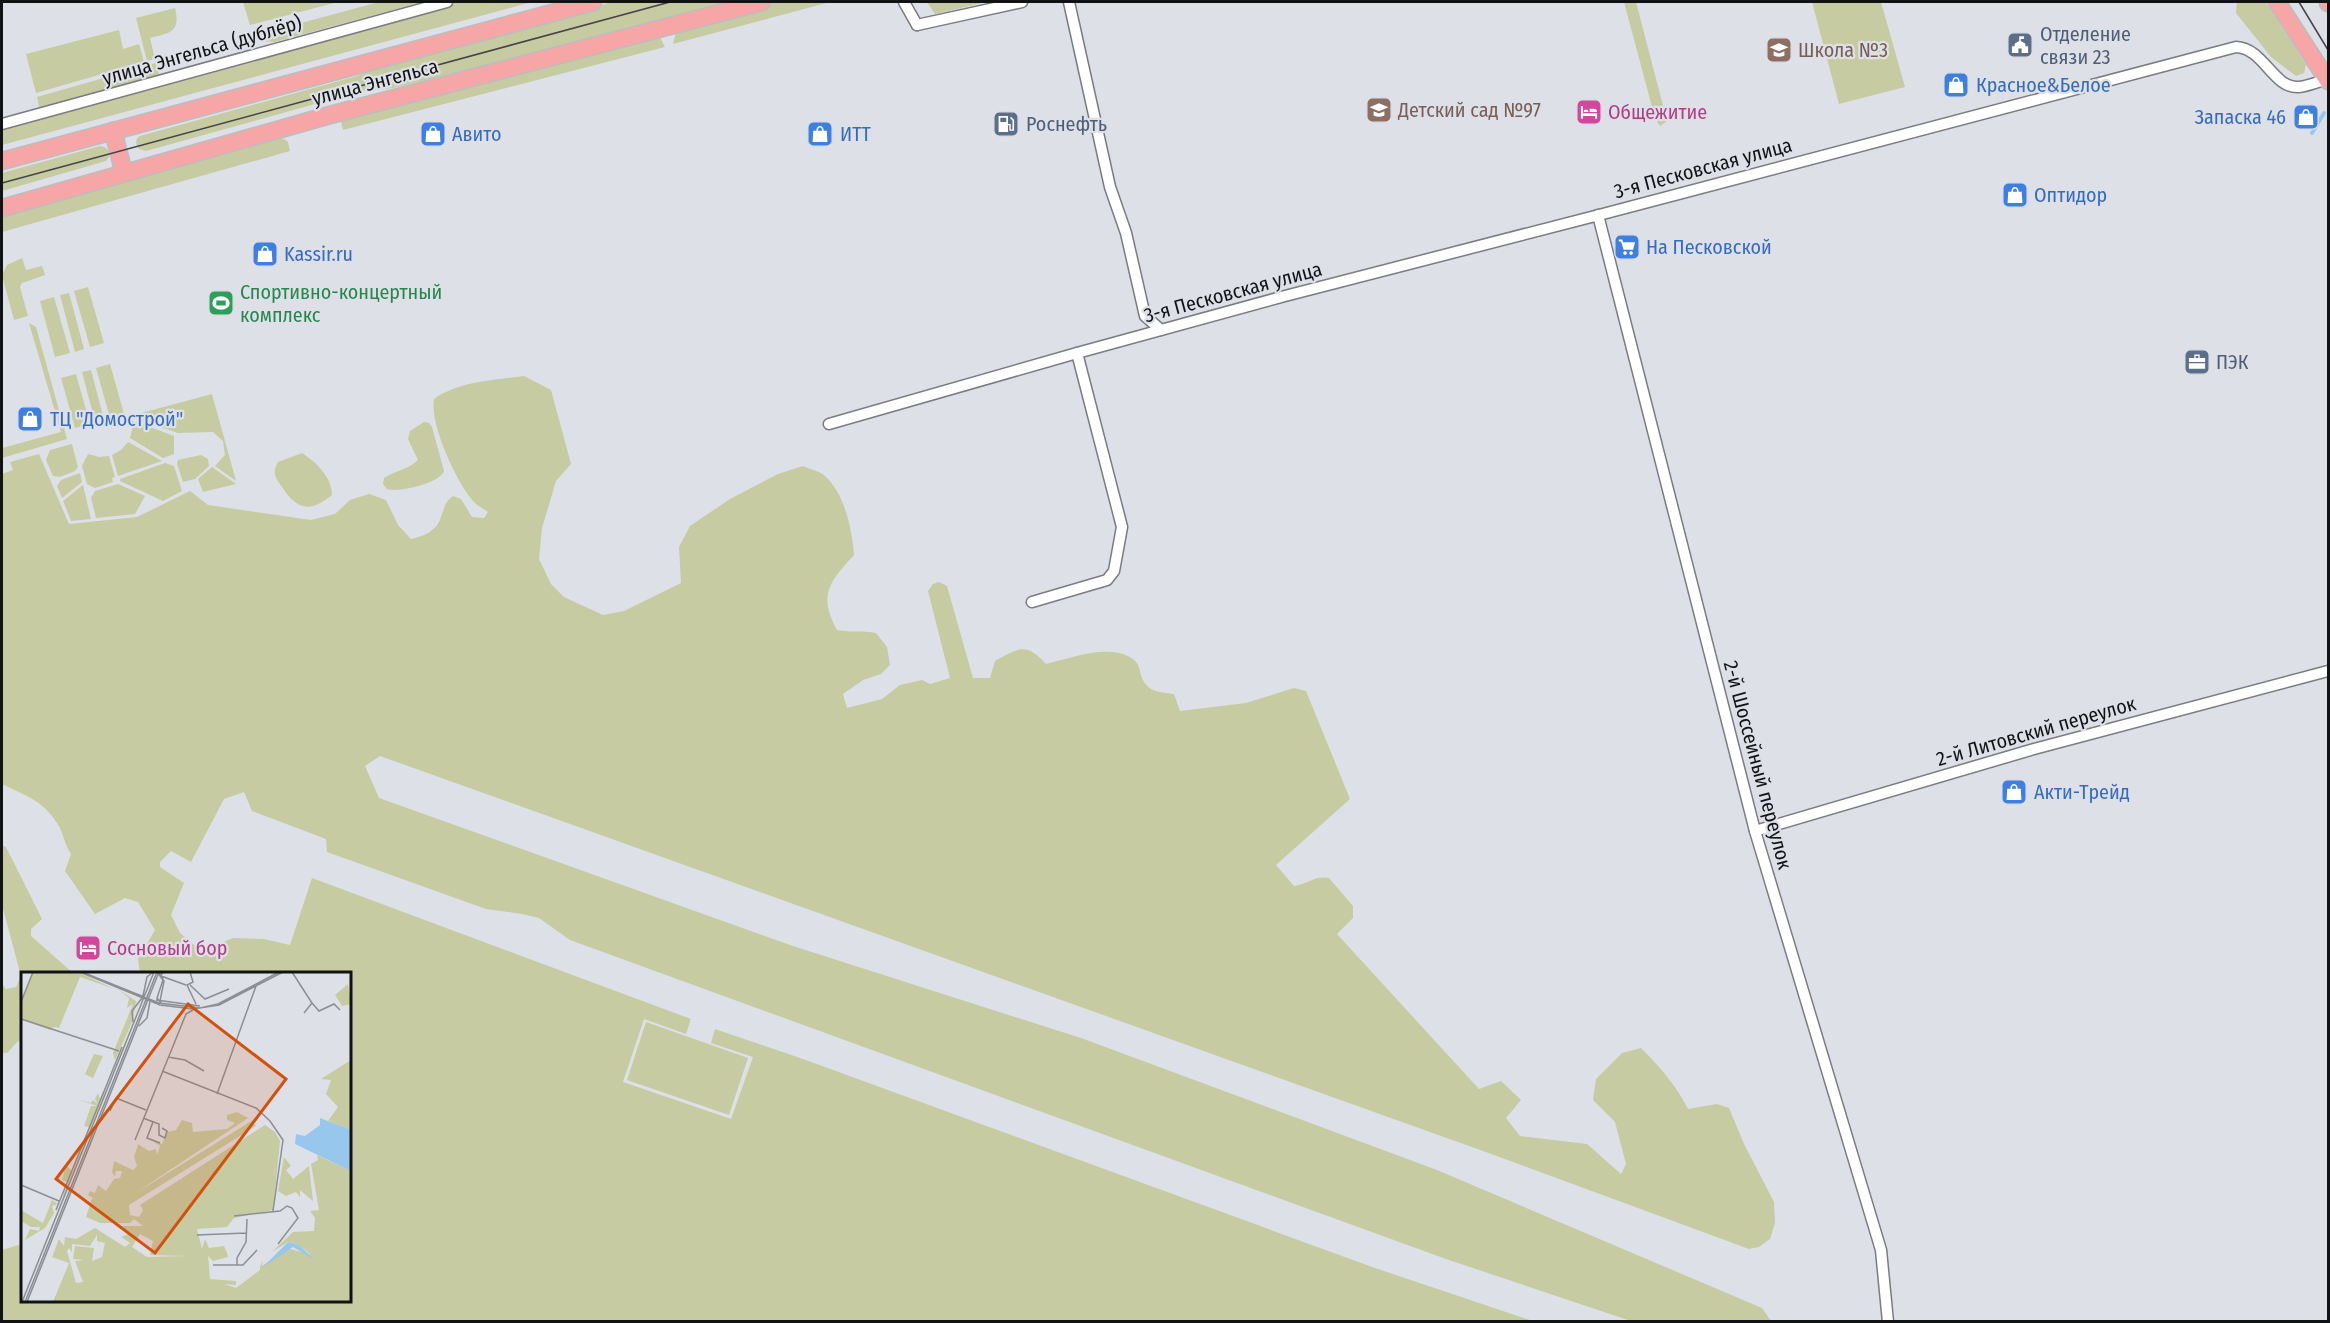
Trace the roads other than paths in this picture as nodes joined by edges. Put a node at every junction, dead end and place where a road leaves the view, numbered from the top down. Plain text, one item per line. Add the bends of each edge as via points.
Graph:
1 (447, 2) edge
2 (593, 2) edge
3 (762, 2) edge
4 (904, 2) edge
5 (911, 2) edge
6 (1022, 2) edge
7 (1069, 2) edge
8 (2284, 4) edge
9 (917, 26) junction
10 (2328, 80) edge
11 (2, 124) edge
12 (113, 131) junction
13 (2, 161) edge
14 (124, 173) junction
15 (2, 208) edge
16 (1598, 215) junction
17 (1161, 330) junction
18 (1077, 352) junction
19 (829, 424) dead end
20 (1032, 602) dead end
21 (2328, 671) edge
22 (1755, 831) junction
23 (1888, 1322) edge

1 - 11 street, улица Энгельса (дублёр)
2 - 12 main road, улица Энгельса
3 - 14 main road, улица Энгельса
4 - 9 street
5 - 9 street
6 - 9 street
7 - 17 street via 1110,188 1129,244 1145,316
8 - 10 main road
10 - 16 street, 3-я Песковская улица via 2292,86 2280,80 2255,53 2236,47
12 - 13 main road, улица Энгельса
12 - 14 main road
14 - 15 main road, улица Энгельса
16 - 17 street, 3-я Песковская улица
16 - 22 street, 2-й Шоссейный переулок
17 - 18 street, 3-я Песковская улица
18 - 19 street, 3-я Песковская улица
18 - 20 street via 1122,527 1114,571 1107,580
21 - 22 street, 2-й Литовский переулок via 2047,745
22 - 23 street, 2-й Шоссейный переулок via 1881,1250

